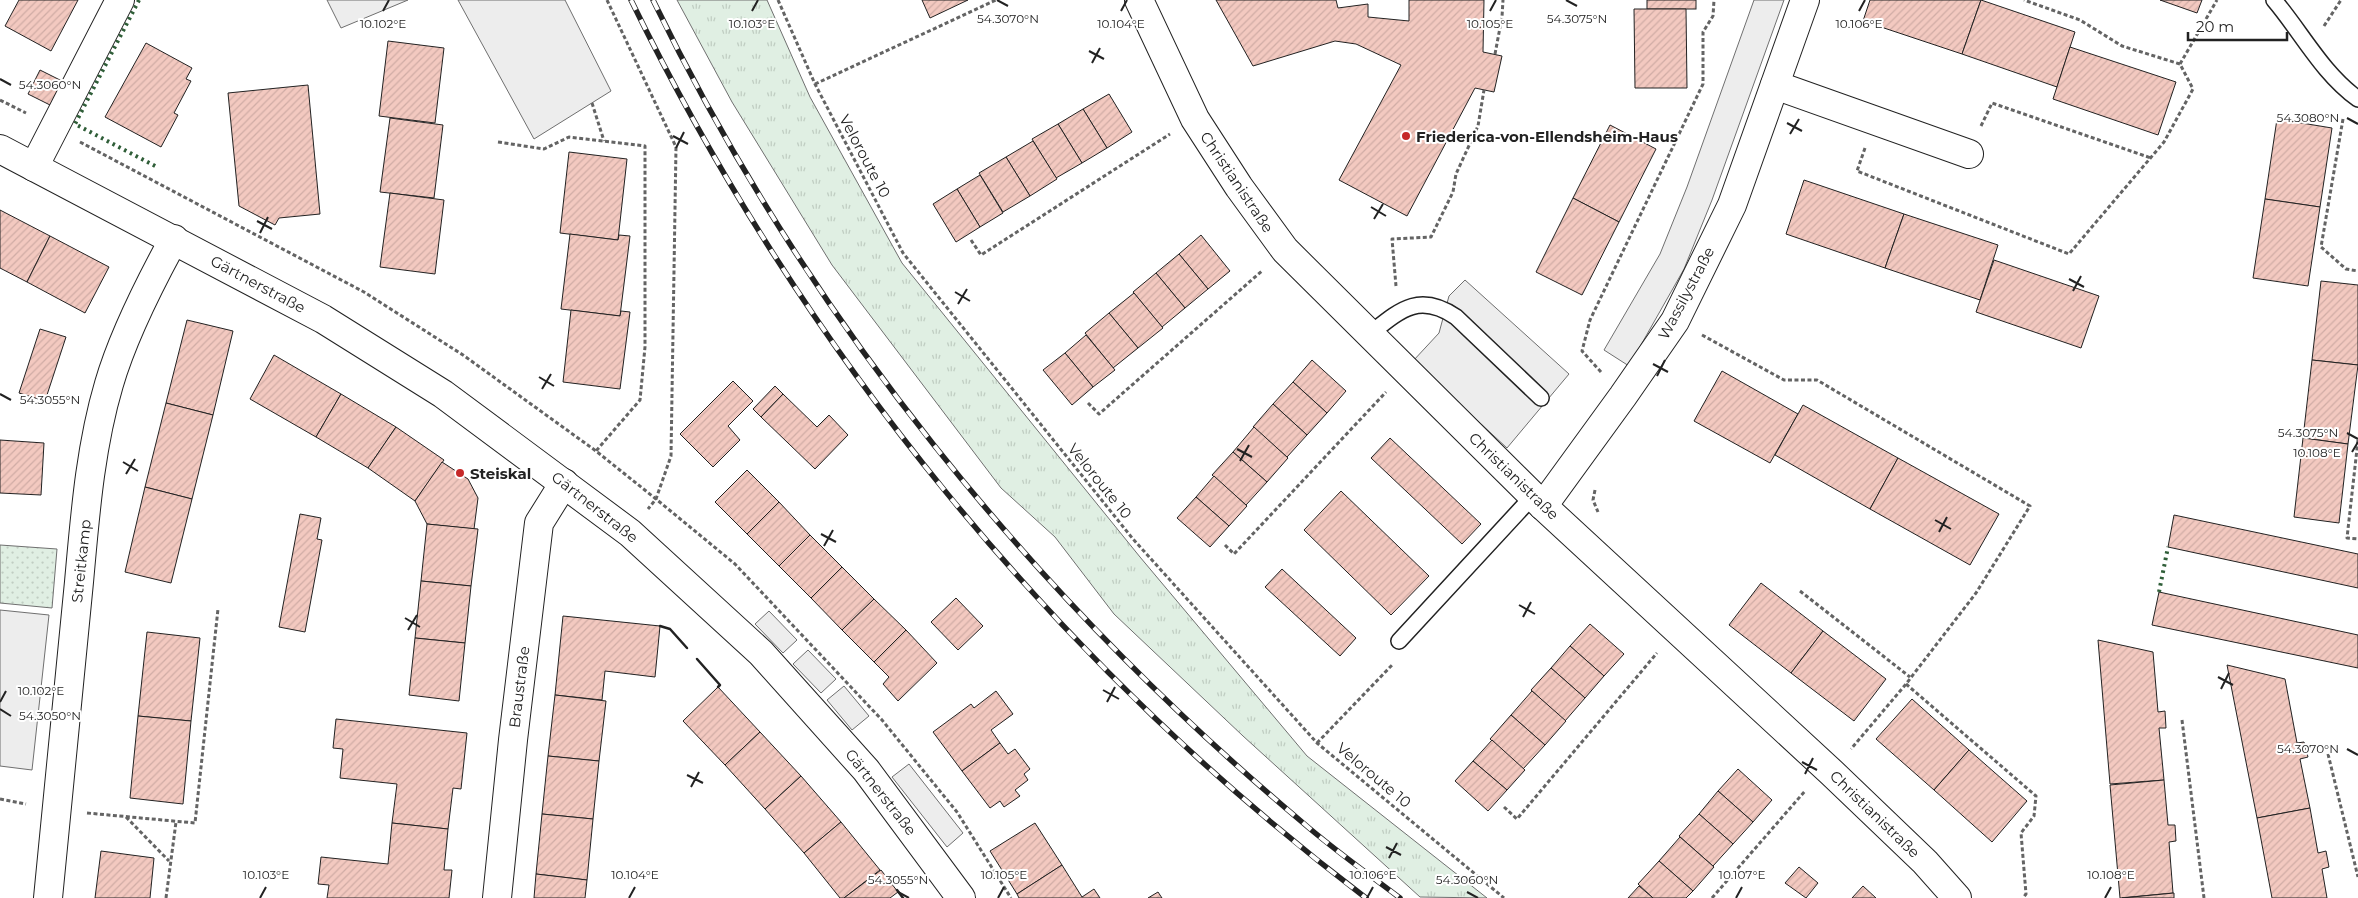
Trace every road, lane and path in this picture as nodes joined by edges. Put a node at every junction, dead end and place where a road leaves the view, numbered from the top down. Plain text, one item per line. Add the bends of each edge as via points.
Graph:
1 (120, 0) edge
2 (607, 0) edge
3 (778, 0) edge
4 (996, 0) edge
5 (1139, 0) edge
6 (1502, 0) edge
7 (1714, 0) edge
8 (1805, 0) edge
9 (2024, 0) edge
10 (2217, 0) edge
11 (2274, 0) edge
12 (1495, 54) dead end
13 (2180, 64) junction
14 (815, 84) junction
15 (1775, 85) junction
16 (1484, 90) dead end
17 (2353, 95) edge
18 (592, 103) dead end
19 (1195, 119) junction
20 (1874, 120) junction
21 (604, 140) junction
22 (498, 142) dead end
23 (0, 149) edge
24 (1969, 154) joint
25 (2150, 158) junction
26 (34, 167) junction
27 (174, 239) junction
28 (971, 240) dead end
29 (1285, 250) junction
30 (2358, 271) edge
31 (1399, 311) junction
32 (1675, 321) junction
33 (1370, 334) junction
34 (1406, 371) junction
35 (1624, 396) junction
36 (1541, 398) dead end
37 (1088, 403) dead end
38 (2358, 440) edge
39 (596, 451) dead end
40 (564, 482) junction
41 (1597, 482) dead end
42 (1538, 501) junction
43 (1600, 517) dead end
44 (630, 533) junction
45 (2358, 539) edge
46 (1225, 546) dead end
47 (1800, 591) dead end
48 (218, 609) dead end
49 (1678, 629) junction
50 (1399, 641) dead end
51 (1396, 660) dead end
52 (1910, 677) junction
53 (1906, 684) junction
54 (2182, 720) dead end
55 (1317, 742) junction
56 (2328, 754) dead end
57 (1829, 769) junction
58 (0, 799) edge
59 (1504, 807) dead end
60 (57, 810) junction
61 (126, 816) junction
62 (176, 822) junction
63 (170, 862) junction
64 (2358, 877) edge
65 (48, 898) edge
66 (166, 898) edge
67 (497, 898) edge
68 (961, 898) edge
69 (1504, 898) edge
70 (1712, 898) edge
71 (1958, 898) edge
72 (2023, 898) edge
73 (2204, 898) edge

1 - 26 street
2 - 44 path via 676,148 671,456 656,499
3 - 14 path, Veloroute 10
4 - 14 path
5 - 19 street, Christianistraße
6 - 12 path
7 - 35 path via 1713,16 1703,32 1703,84 1590,320 1582,351
8 - 15 street, Wassilystraße
9 - 13 path via 2080,20 2122,46
10 - 13 path
11 - 17 lane via 2324,67
13 - 25 path via 2193,89 2164,142
14 - 55 path, Veloroute 10 via 903,254 1133,540
15 - 20 street
15 - 32 street, Wassilystraße via 1732,205
16 - 31 path via 1478,126 1456,174 1453,192 1431,237 1392,239
17 - 30 path via 2321,247 2346,269
18 - 21 path
19 - 28 path via 981,255
19 - 29 street, Christianistraße
20 - 24 street
20 - 25 path via 1857,171 2069,254
21 - 22 path via 569,137 544,149
21 - 39 path via 645,146 645,347 640,400
23 - 26 street, Gärtnerstraße
24 - 25 path via 1992,104
26 - 27 street, Gärtnerstraße
27 - 40 street, Gärtnerstraße via 323,319 435,389
27 - 60 street, Streitkamp via 110,383 98,430 70,656
29 - 33 street, Christianistraße
29 - 37 path via 1099,414
31 - 33 lane
31 - 36 lane via 1420,304 1440,306 1456,317
32 - 35 street, Wassilystraße
32 - 52 path via 1784,380 1817,380 2030,506 1976,593
33 - 34 street, Christianistraße
34 - 42 street, Christianistraße
34 - 46 path via 1234,554
35 - 42 street, Wassilystraße
38 - 45 path via 2347,538
40 - 44 street, Gärtnerstraße
40 - 67 street, Braustraße via 539,523
41 - 43 path via 1593,500
42 - 49 street, Christianistraße
42 - 50 lane
44 - 68 street, Gärtnerstraße via 761,653 866,770
47 - 52 path
48 - 62 path via 195,823
49 - 57 street, Christianistraße
49 - 59 path via 1517,819
51 - 55 path
52 - 53 path
53 - 57 path
53 - 72 path via 2036,796 2034,816 2021,833 2026,894
54 - 73 path
55 - 69 path, Veloroute 10
56 - 64 path
57 - 70 path
57 - 71 street, Christianistraße
58 - 60 path
60 - 61 path
60 - 65 street, Streitkamp
61 - 62 path
61 - 63 path
62 - 63 path
63 - 66 path

